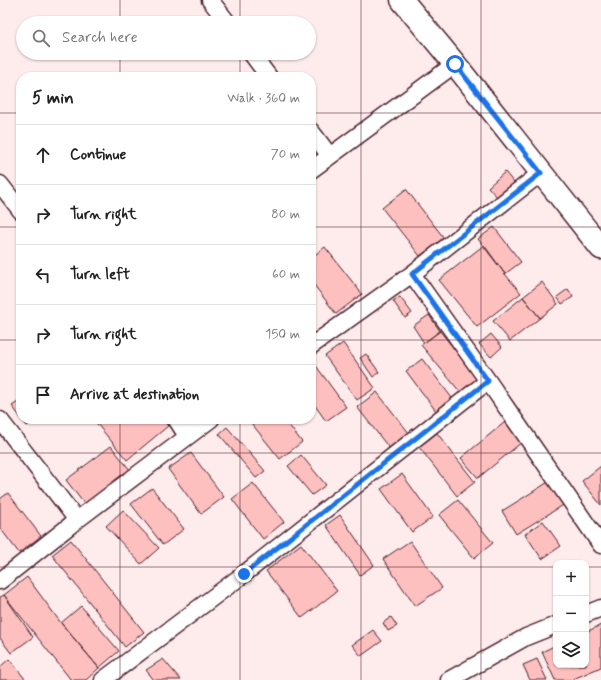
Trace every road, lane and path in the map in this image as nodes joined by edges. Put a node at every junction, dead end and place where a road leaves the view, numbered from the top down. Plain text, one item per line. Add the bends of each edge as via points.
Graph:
1 (210, 0) edge
2 (402, 0) edge
3 (223, 16) edge
4 (256, 60) edge
5 (455, 64) junction
6 (265, 72) edge
7 (316, 138) edge
8 (330, 156) junction
9 (316, 166) edge
10 (541, 173) junction
11 (0, 184) edge
12 (16, 205) edge
13 (601, 248) edge
14 (412, 274) junction
15 (316, 342) edge
16 (488, 381) junction
17 (0, 420) edge
18 (179, 424) edge
19 (204, 424) edge
20 (187, 436) junction
21 (77, 520) junction
22 (601, 545) edge
23 (0, 582) edge
24 (601, 608) edge
25 (589, 613) edge
26 (553, 626) edge
27 (103, 680) edge
28 (449, 680) edge

1 - 3 street
2 - 5 main road
4 - 6 street
5 - 8 street
5 - 10 main road
7 - 8 street
8 - 9 street
10 - 13 main road
10 - 14 street
11 - 12 street
14 - 15 street
14 - 16 street
16 - 22 street
16 - 27 street via 244,574
17 - 21 street
18 - 20 street
19 - 20 street
20 - 21 street
21 - 23 street
24 - 25 street
26 - 28 street via 526,637

